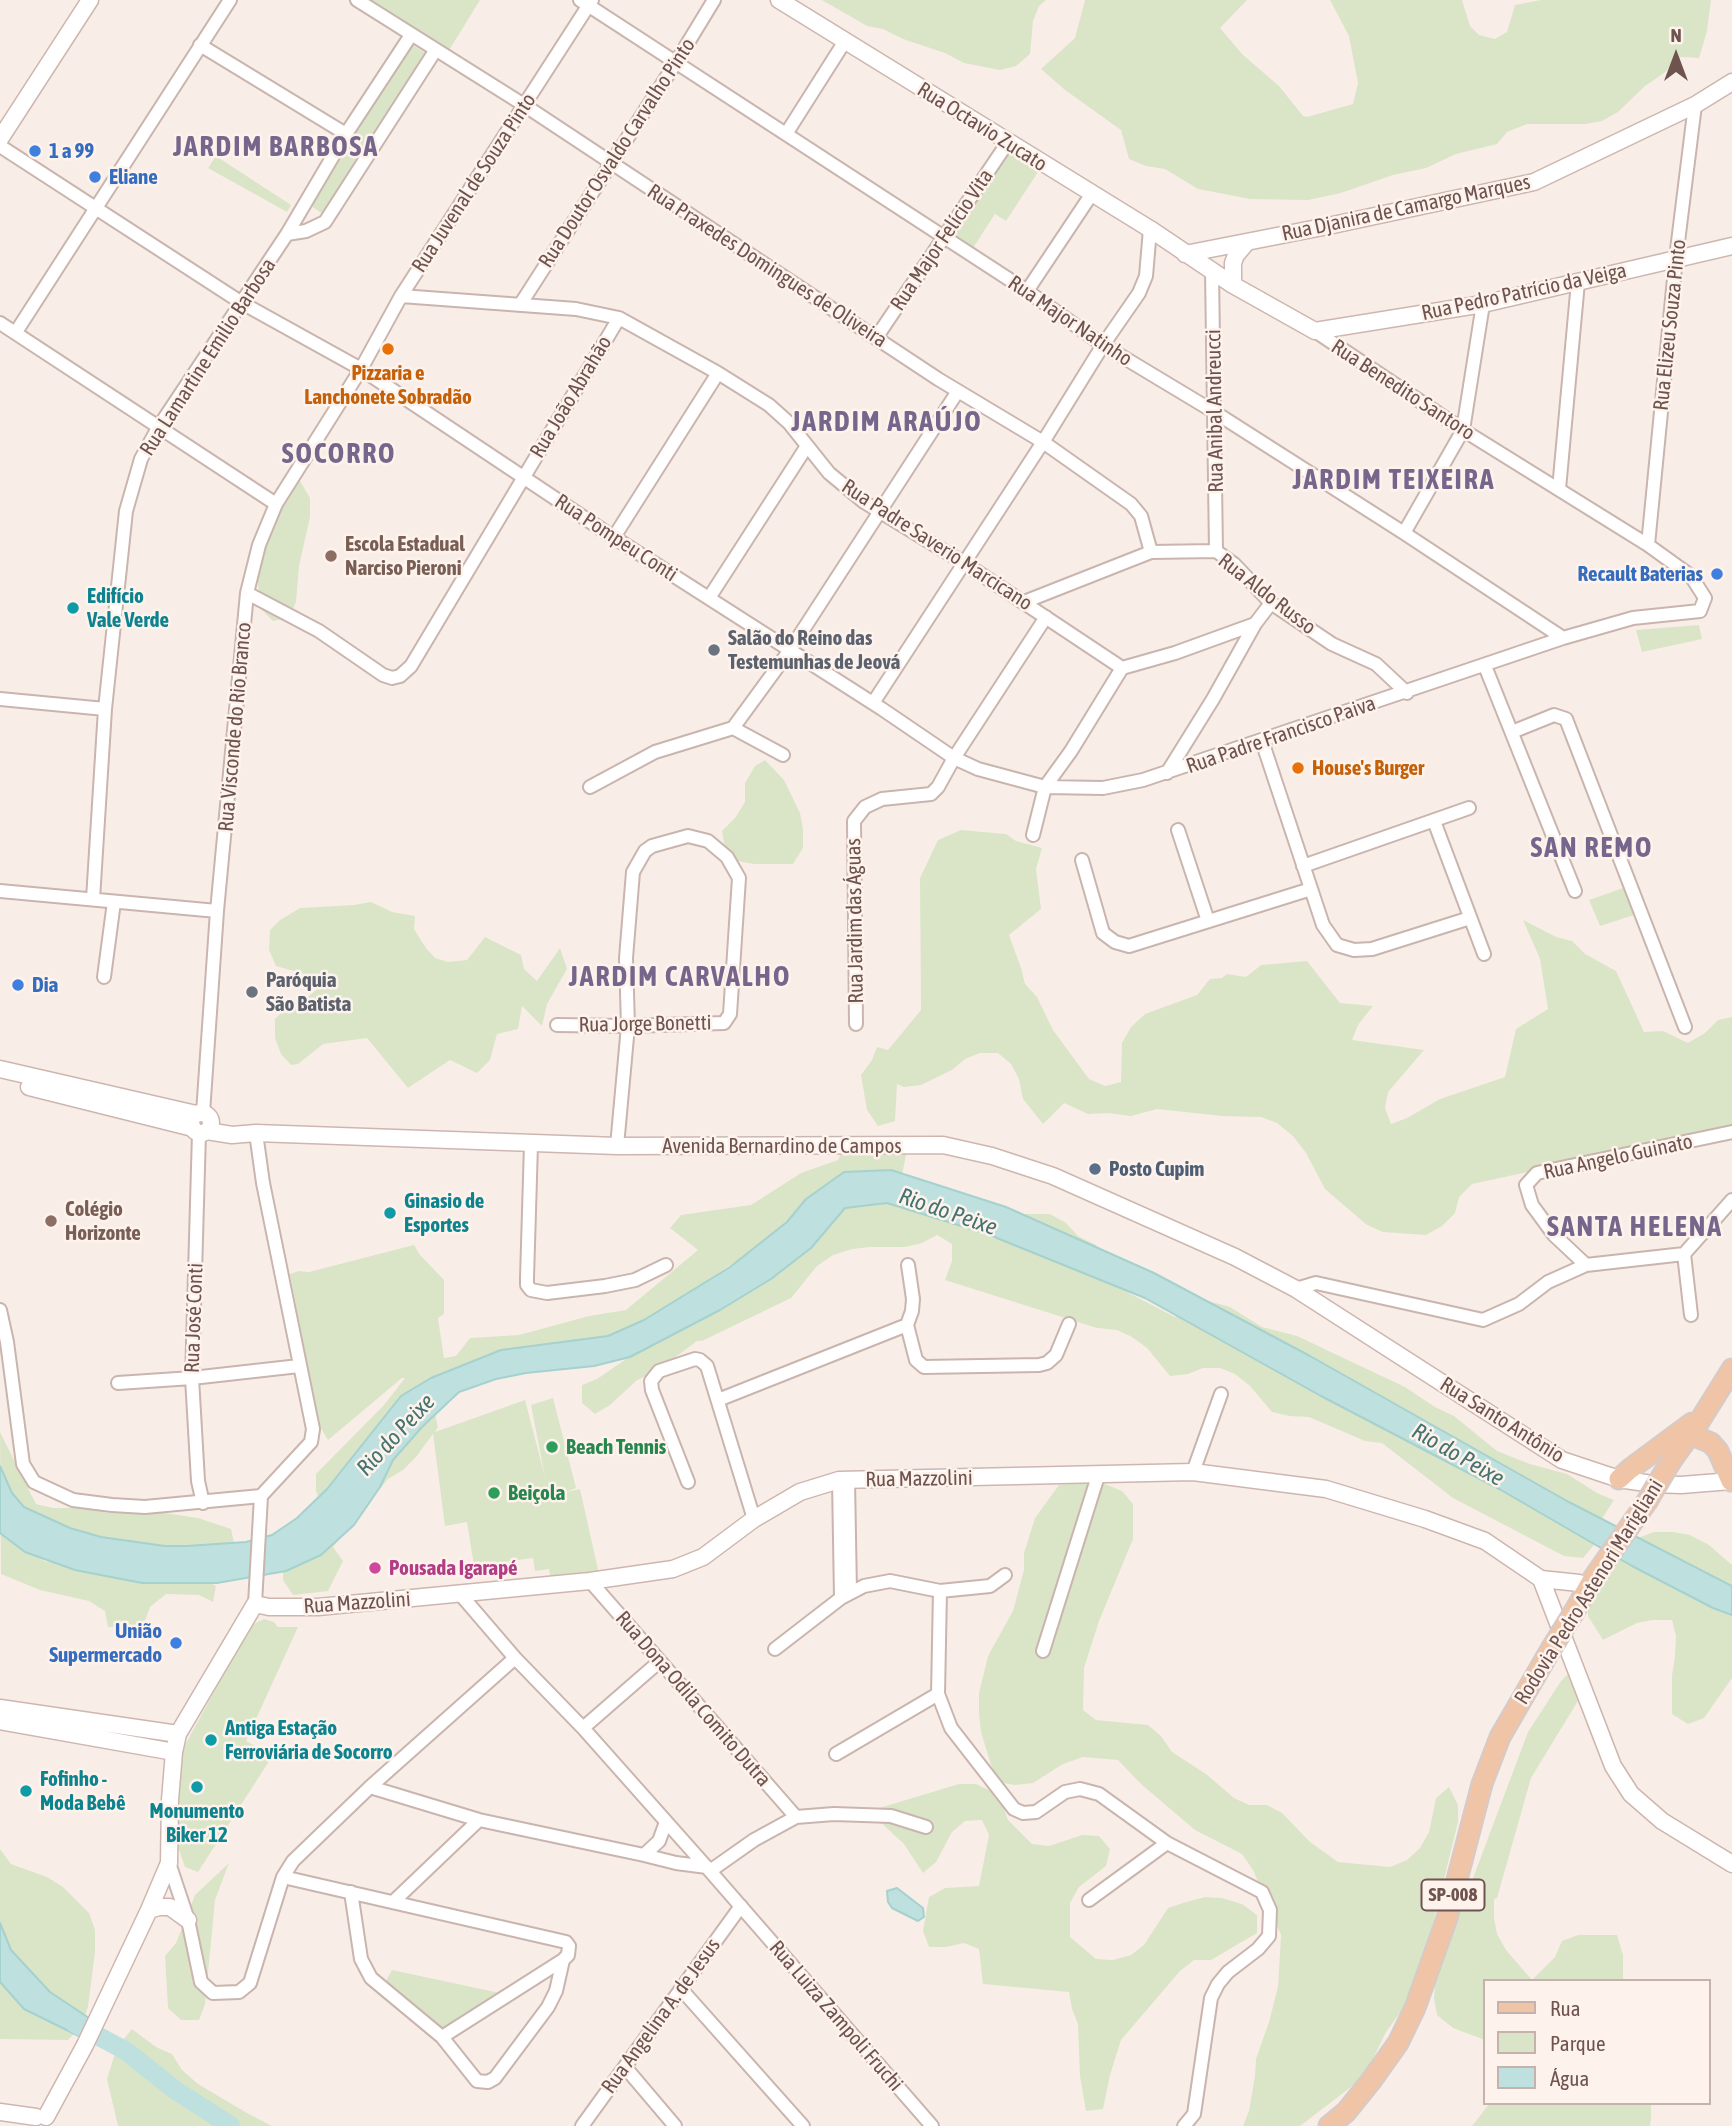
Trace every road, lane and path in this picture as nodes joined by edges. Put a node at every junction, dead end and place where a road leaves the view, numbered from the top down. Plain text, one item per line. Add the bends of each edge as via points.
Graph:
1 (90, 0) edge
2 (230, 0) edge
3 (357, 0) edge
4 (714, 0) edge
5 (779, 0) edge
6 (587, 2) edge
7 (411, 35) junction
8 (845, 41) junction
9 (200, 45) junction
10 (435, 51) junction
11 (676, 64) junction
12 (1732, 82) edge
13 (524, 105) junction
14 (1695, 105) junction
15 (346, 134) junction
16 (786, 134) junction
17 (0, 139) edge
18 (1008, 142) junction
19 (0, 146) edge
20 (610, 164) junction
21 (1091, 195) junction
22 (96, 209) junction
23 (290, 228) junction
24 (1150, 229) junction
25 (945, 238) junction
26 (1247, 242) junction
27 (1732, 246) edge
28 (1185, 254) junction
29 (1676, 258) junction
30 (1212, 271) junction
31 (1578, 282) junction
32 (1233, 285) junction
33 (1027, 291) junction
34 (401, 296) junction
35 (242, 303) junction
36 (1483, 304) junction
37 (520, 305) junction
38 (619, 318) junction
39 (0, 323) edge
40 (1315, 331) junction
41 (16, 332) junction
42 (876, 338) junction
43 (1103, 345) junction
44 (361, 369) junction
45 (718, 373) junction
46 (958, 391) junction
47 (1216, 413) junction
48 (158, 428) junction
49 (1463, 430) junction
50 (1043, 442) junction
51 (807, 446) junction
52 (523, 477) junction
53 (1559, 489) junction
54 (276, 504) junction
55 (879, 512) junction
56 (1404, 533) junction
57 (614, 537) junction
58 (1648, 545) junction
59 (1216, 551) junction
60 (1151, 552) junction
61 (964, 562) junction
62 (247, 593) junction
63 (709, 598) junction
64 (1024, 602) junction
65 (1271, 603) junction
66 (1700, 611) joint
67 (1046, 617) junction
68 (1255, 624) junction
69 (1563, 638) junction
70 (790, 650) junction
71 (1485, 666) junction
72 (1122, 668) junction
73 (1407, 693) junction
74 (0, 699) edge
75 (873, 703) junction
76 (104, 709) junction
77 (733, 728) junction
78 (1512, 732) junction
79 (1262, 741) junction
80 (783, 755) dead end
81 (954, 758) junction
82 (1167, 773) junction
83 (590, 787) dead end
84 (1045, 787) junction
85 (1469, 808) dead end
86 (1434, 821) junction
87 (1178, 830) dead end
88 (1033, 835) dead end
89 (1082, 860) dead end
90 (1306, 865) junction
91 (1311, 889) junction
92 (0, 891) edge
93 (1575, 891) dead end
94 (93, 899) junction
95 (114, 902) junction
96 (217, 911) junction
97 (1470, 918) junction
98 (1208, 921) junction
99 (1484, 954) dead end
100 (104, 977) dead end
101 (856, 1024) dead end
102 (556, 1025) dead end
103 (628, 1026) junction
104 (1685, 1027) dead end
105 (0, 1069) edge
106 (0, 1079) edge
107 (201, 1123) junction
108 (1732, 1132) edge
109 (256, 1133) junction
110 (531, 1144) junction
111 (617, 1146) junction
112 (1732, 1200) edge
113 (1684, 1254) junction
114 (666, 1265) dead end
115 (908, 1265) dead end
116 (1586, 1265) junction
117 (1296, 1289) junction
118 (0, 1310) edge
119 (1691, 1315) dead end
120 (1069, 1324) dead end
121 (907, 1325) junction
122 (299, 1366) junction
123 (1732, 1369) edge
124 (192, 1378) junction
125 (118, 1383) dead end
126 (1221, 1394) dead end
127 (718, 1400) junction
128 (1695, 1428) junction
129 (1193, 1472) junction
130 (1098, 1476) junction
131 (1619, 1479) junction
132 (843, 1480) junction
133 (1731, 1481) edge
134 (688, 1482) dead end
135 (261, 1496) junction
136 (203, 1503) junction
137 (754, 1519) junction
138 (1005, 1575) dead end
139 (1541, 1578) junction
140 (590, 1581) junction
141 (1591, 1581) junction
142 (940, 1591) junction
143 (461, 1595) junction
144 (845, 1595) junction
145 (255, 1597) junction
146 (775, 1649) dead end
147 (1043, 1651) dead end
148 (515, 1658) junction
149 (660, 1661) junction
150 (938, 1695) junction
151 (0, 1708) edge
152 (0, 1721) edge
153 (583, 1728) junction
154 (107, 1732) junction
155 (178, 1734) junction
156 (174, 1752) junction
157 (836, 1754) dead end
158 (370, 1787) junction
159 (796, 1817) junction
160 (479, 1820) junction
161 (666, 1822) junction
162 (926, 1826) dead end
163 (1167, 1843) junction
164 (644, 1855) junction
165 (169, 1863) junction
166 (1732, 1864) edge
167 (708, 1869) junction
168 (283, 1877) junction
169 (351, 1892) junction
170 (1089, 1900) dead end
171 (393, 1902) junction
172 (741, 1906) junction
173 (149, 1910) junction
174 (188, 1920) junction
175 (563, 1960) junction
176 (681, 1989) junction
177 (442, 2037) junction
178 (625, 2067) junction
179 (0, 2112) edge
180 (41, 2122) edge
181 (582, 2126) edge
182 (675, 2126) edge
183 (803, 2126) edge
184 (932, 2126) edge
185 (1184, 2126) edge
186 (1329, 2126) edge

1 - 17 street
2 - 9 street
3 - 7 street, Rua Praxedes Domingues de Oliveira
4 - 11 street, Rua Doutor Osvaldo Carvalho Pinto
5 - 8 street, Rua Octavio Zucato
6 - 11 street, Rua Major Natinho
6 - 13 street, Rua Juvenal de Souza Pinto
7 - 10 street, Rua Praxedes Domingues de Oliveira
7 - 15 street, Rua Lamartine Emilio Barbosa
8 - 16 street
8 - 18 street, Rua Octavio Zucato
9 - 15 street
9 - 22 street
10 - 13 street, Rua Praxedes Domingues de Oliveira
10 - 23 street via 325,222 306,231
11 - 16 street, Rua Major Natinho
11 - 20 street, Rua Doutor Osvaldo Carvalho Pinto
12 - 14 street, Rua Djanira de Camargo Marques
13 - 20 street, Rua Praxedes Domingues de Oliveira
13 - 34 street, Rua Juvenal de Souza Pinto
14 - 26 street, Rua Djanira de Camargo Marques via 1534,181
14 - 29 street, Rua Elizeu Souza Pinto
15 - 23 street, Rua Lamartine Emilio Barbosa
16 - 25 street, Rua Major Natinho
18 - 21 street, Rua Octavio Zucato
18 - 25 street, Rua Major Felício Vita
19 - 22 street, Rua Pompeu Conti
20 - 37 street, Rua Doutor Osvaldo Carvalho Pinto
20 - 42 street, Rua Praxedes Domingues de Oliveira
21 - 24 street, Rua Octavio Zucato
21 - 33 street
22 - 35 street, Rua Pompeu Conti
22 - 41 street
23 - 35 street, Rua Lamartine Emilio Barbosa
24 - 28 street, Rua Octavio Zucato
24 - 43 street via 1146,276
25 - 33 street, Rua Major Natinho
25 - 42 street, Rua Major Felício Vita
26 - 28 street, Rua Djanira de Camargo Marques
26 - 32 street via 1233,263
27 - 29 street, Rua Pedro Patrício da Veiga
28 - 30 street, Rua Benedito Santoro
29 - 31 street, Rua Pedro Patrício da Veiga
29 - 58 street, Rua Elizeu Souza Pinto
30 - 32 street, Rua Benedito Santoro
30 - 47 street, Rua Anibal Andreucci
31 - 36 street, Rua Pedro Patrício da Veiga
31 - 53 street
32 - 40 street, Rua Benedito Santoro
33 - 43 street, Rua Major Natinho
34 - 37 street, Rua Padre Saverio Marcicano
34 - 44 street, Rua Juvenal de Souza Pinto
35 - 44 street, Rua Pompeu Conti
35 - 48 street, Rua Lamartine Emilio Barbosa
36 - 40 street, Rua Pedro Patrício da Veiga
36 - 49 street
37 - 38 street, Rua Padre Saverio Marcicano
38 - 45 street, Rua Padre Saverio Marcicano
38 - 52 street, Rua João Abrahão
39 - 41 street
40 - 49 street, Rua Benedito Santoro
41 - 48 street
42 - 46 street, Rua Praxedes Domingues de Oliveira
43 - 47 street, Rua Major Natinho
43 - 50 street
44 - 52 street, Rua Pompeu Conti
44 - 54 street, Rua Visconde do Rio Branco
45 - 51 street, Rua Padre Saverio Marcicano via 769,405
45 - 57 street
46 - 50 street, Rua Praxedes Domingues de Oliveira
46 - 55 street
47 - 56 street, Rua Major Natinho
47 - 59 street, Rua Anibal Andreucci
48 - 54 street
48 - 76 street, Rua Lamartine Emilio Barbosa via 142,459 126,512
49 - 53 street, Rua Benedito Santoro
49 - 56 street
50 - 60 street, Rua Praxedes Domingues de Oliveira via 1132,504 1141,516
50 - 61 street
51 - 55 street, Rua Padre Saverio Marcicano via 829,473
51 - 63 street
52 - 57 street, Rua Pompeu Conti
52 - 62 street, Rua João Abrahão via 411,666 400,676 383,675 319,631
53 - 58 street, Rua Benedito Santoro
54 - 62 street, Rua Visconde do Rio Branco
55 - 61 street, Rua Padre Saverio Marcicano
55 - 70 street
56 - 69 street, Rua Major Natinho
57 - 63 street, Rua Pompeu Conti
58 - 66 street, Rua Benedito Santoro via 1691,576 1705,598
59 - 60 street, Rua Aldo Russo
59 - 65 street, Rua Aldo Russo
60 - 64 street
61 - 64 street, Rua Padre Saverio Marcicano
61 - 75 street
62 - 96 street, Rua Visconde do Rio Branco
63 - 70 street, Rua Pompeu Conti
64 - 67 street, Rua Padre Saverio Marcicano
65 - 68 street
65 - 73 street, Rua Aldo Russo via 1332,644 1376,664
66 - 69 street, Rua Padre Francisco Paiva via 1633,618
67 - 72 street, Rua Padre Saverio Marcicano
67 - 81 street
68 - 72 street
68 - 82 street
69 - 71 street, Rua Padre Francisco Paiva
70 - 75 street, Rua Pompeu Conti
70 - 77 street
71 - 73 street, Rua Padre Francisco Paiva
71 - 78 street
72 - 84 street
73 - 79 street, Rua Padre Francisco Paiva
74 - 76 street
75 - 81 street, Rua Padre Francisco Paiva
76 - 94 street, Rua Lamartine Emilio Barbosa
77 - 80 street
77 - 83 street via 655,752
78 - 93 street
78 - 104 street via 1554,715 1566,719
79 - 82 street, Rua Padre Francisco Paiva
79 - 90 street
81 - 84 street, Rua Padre Francisco Paiva
81 - 101 street, Rua Jardim das Águas via 931,794 883,799 865,807 854,821
82 - 84 street, Rua Padre Francisco Paiva via 1104,788
84 - 88 street
85 - 86 street
86 - 90 street
86 - 97 street
87 - 98 street
89 - 98 street via 1103,933 1115,942 1129,946
90 - 91 street
91 - 97 street via 1323,925 1337,945 1353,950 1372,949
91 - 98 street
92 - 94 street
94 - 95 street
95 - 96 street
95 - 100 street
96 - 107 street, Rua Visconde do Rio Branco
97 - 99 street
102 - 103 street, Rua Jorge Bonetti
103 - 103 street, Rua Jorge Bonetti via 718,1024 730,1014 739,878 727,857 708,841 688,836 652,846 633,873 626,958
103 - 111 street
105 - 107 street, Avenida Bernardino de Campos
106 - 107 street, Avenida Bernardino de Campos
107 - 109 street, Avenida Bernardino de Campos via 232,1135
107 - 124 street, Rua José Conti
108 - 116 street, Rua Angelo Guinato via 1537,1173 1526,1185 1532,1205 1554,1235
109 - 110 street, Avenida Bernardino de Campos
109 - 122 street
110 - 111 street, Avenida Bernardino de Campos
110 - 114 street via 527,1285 531,1290 547,1293 606,1286 635,1280
111 - 117 street, Avenida Bernardino de Campos via 943,1145 1053,1176
112 - 113 street
113 - 116 street
113 - 119 street
115 - 121 street via 913,1299
116 - 117 street via 1483,1320 1316,1283
117 - 131 street, Rua Santo Antônio via 1562,1460
118 - 136 street via 23,1464 34,1482 73,1500 112,1505
120 - 121 street via 1056,1355 1047,1363 930,1367 916,1360
121 - 127 street
122 - 124 street
122 - 135 street via 313,1429 311,1442
123 - 128 main road, Rodovia Pedro Astenori Marigliani / SP-008
124 - 125 street
124 - 136 street, Rua José Conti
126 - 129 street
127 - 134 street via 707,1366 700,1360 659,1371 651,1381
127 - 137 street
128 - 131 main road via 1692,1422
128 - 133 main road via 1723,1458
128 - 141 main road, Rodovia Pedro Astenori Marigliani / SP-008, bridge
129 - 130 street, Rua Mazzolini
129 - 139 street, Rua Mazzolini via 1326,1489 1413,1515 1485,1541
130 - 132 street, Rua Mazzolini
130 - 147 street
131 - 133 street, Rua Santo Antônio via 1672,1485
132 - 137 street, Rua Mazzolini via 800,1492
132 - 144 street
135 - 136 street
135 - 145 street
137 - 140 street, Rua Mazzolini via 703,1557 673,1569
138 - 142 street via 990,1586
139 - 141 street, Rua Mazzolini
139 - 166 street via 1613,1766 1631,1794 1662,1821
140 - 143 street, Rua Mazzolini
140 - 149 street, Rua Dona Odila Comito Dutra
141 - 186 main road, Rodovia Pedro Astenori Marigliani / SP-008, bridge via 1500,1737 1482,1784 1447,1918 1415,2008 1398,2043 1371,2081
142 - 144 street via 890,1581
142 - 150 street
143 - 145 street, Rua Mazzolini via 318,1607 269,1607
143 - 148 street, Rua Luiza Zampoli Fruchi
144 - 146 street
145 - 155 street
148 - 153 street, Rua Luiza Zampoli Fruchi
148 - 158 street
149 - 153 street
149 - 159 street, Rua Dona Odila Comito Dutra
150 - 157 street
150 - 163 street via 951,1728 1014,1809 1036,1812 1065,1792 1099,1794
151 - 154 street
152 - 154 street
153 - 161 street, Rua Luiza Zampoli Fruchi
154 - 155 street
154 - 156 street
155 - 156 street
156 - 165 street
158 - 160 street
158 - 168 street via 309,1844
159 - 162 street via 891,1816
159 - 167 street
160 - 164 street
160 - 171 street
161 - 164 street via 659,1842
161 - 167 street, Rua Luiza Zampoli Fruchi
163 - 170 street
163 - 185 street via 1262,1892 1270,1910 1269,1936 1228,1972 1212,1998 1194,2114
164 - 167 street
165 - 173 street
165 - 174 street
167 - 172 street, Rua Luiza Zampoli Fruchi
168 - 169 street
168 - 174 street via 250,1983 239,1992 213,1993 201,1982
169 - 171 street
169 - 177 street via 361,1959 371,1978
171 - 175 street via 566,1942 569,1950
172 - 176 street, Rua Angelina A. de Jesus
172 - 184 street, Rua Luiza Zampoli Fruchi
173 - 174 street via 170,1907
173 - 180 street via 85,2045
175 - 177 street
175 - 177 street via 548,2007 495,2078 477,2081
176 - 178 street, Rua Angelina A. de Jesus
176 - 183 street
178 - 181 street, Rua Angelina A. de Jesus
178 - 182 street
179 - 180 street

